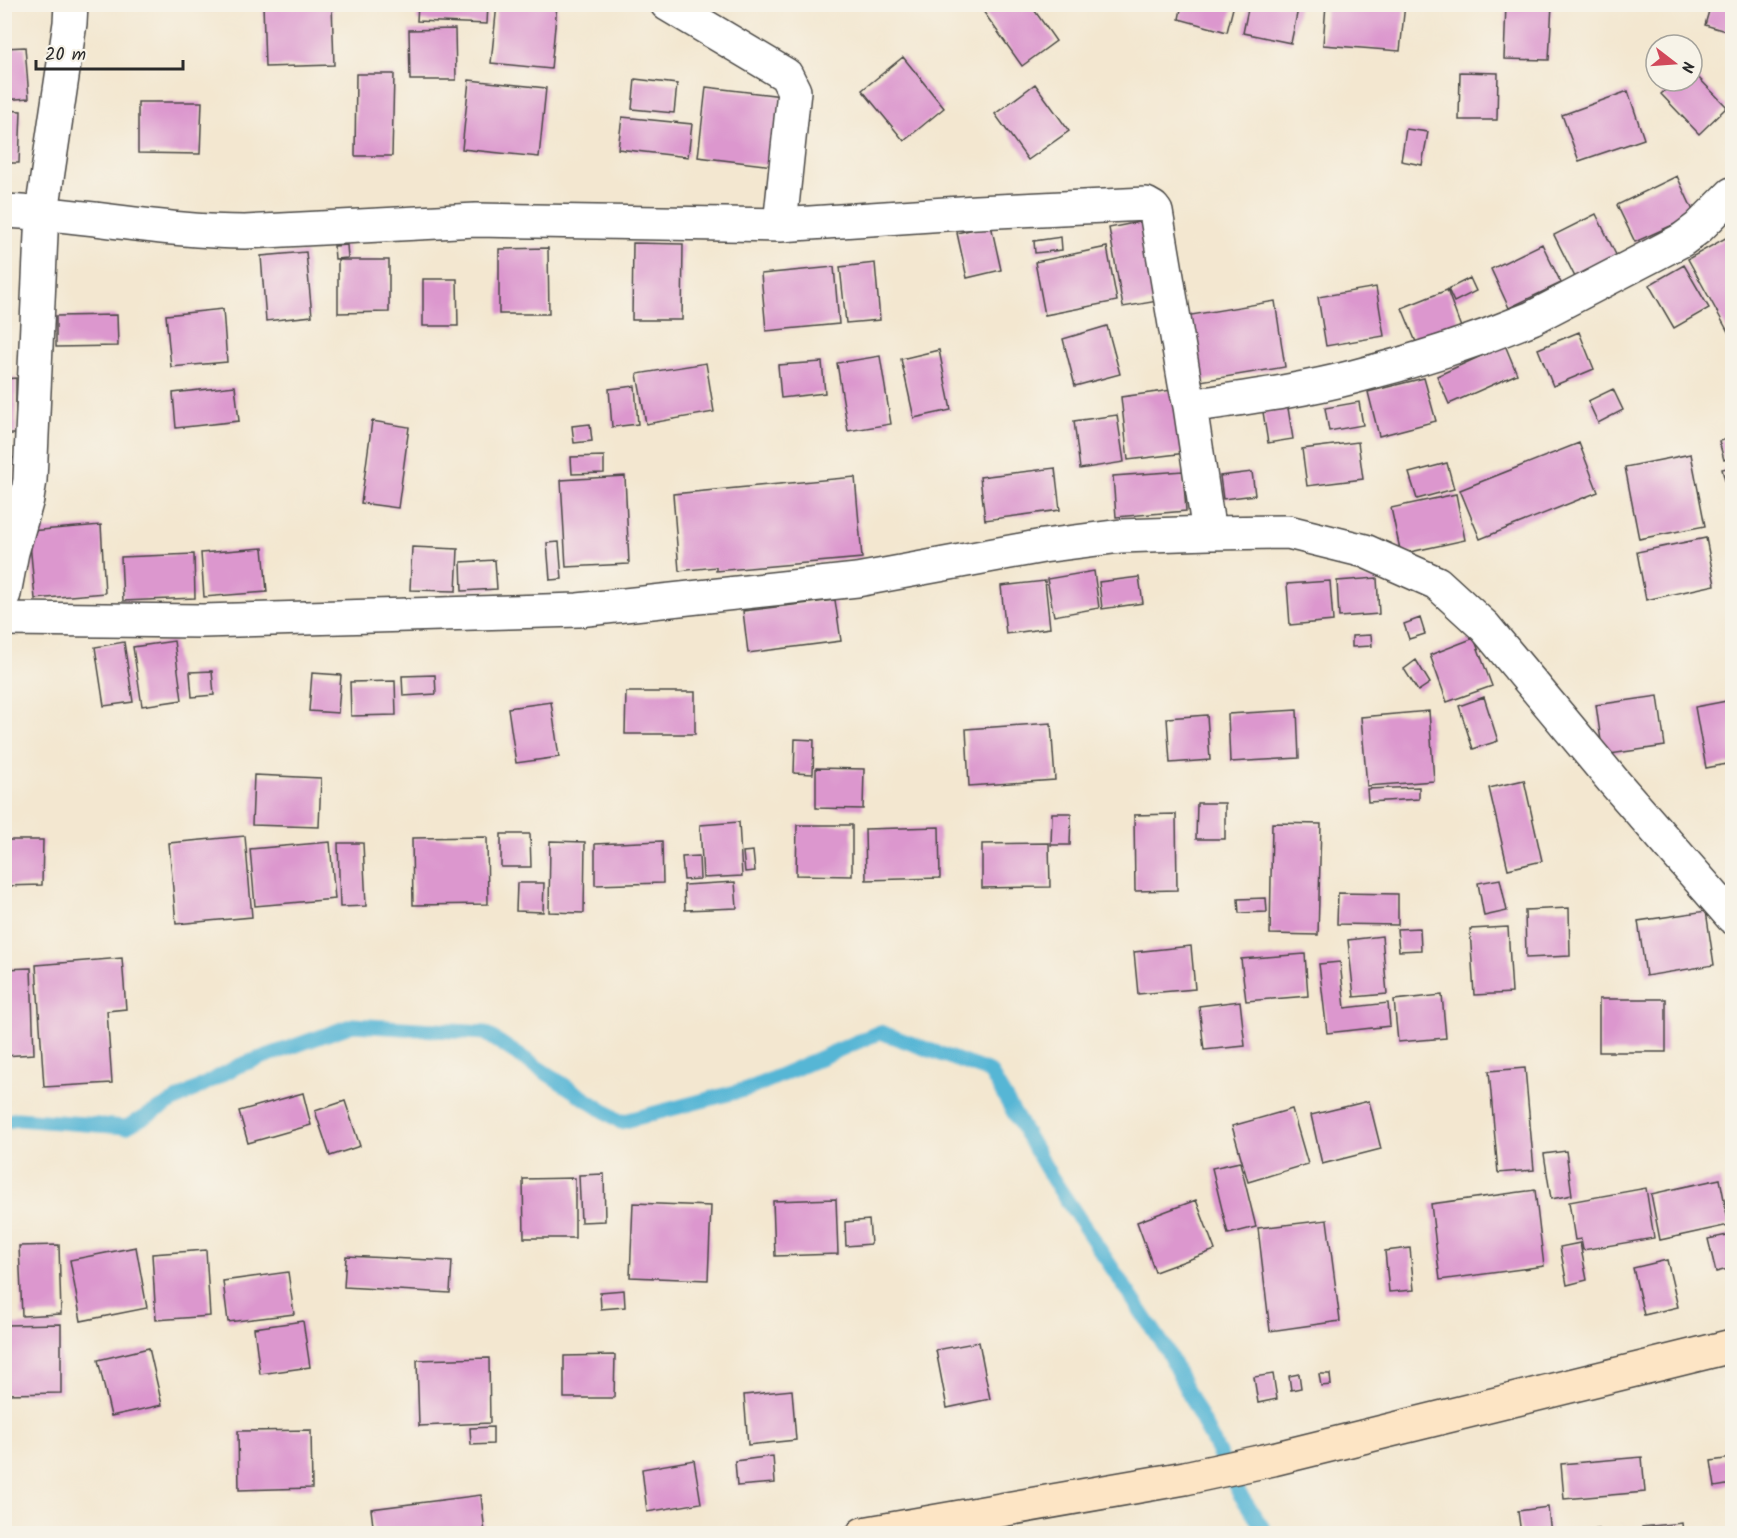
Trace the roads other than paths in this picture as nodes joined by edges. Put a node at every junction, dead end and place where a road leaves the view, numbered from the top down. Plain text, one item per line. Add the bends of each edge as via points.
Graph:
1 (70, 4) edge
2 (667, 4) edge
3 (1732, 194) edge
4 (4, 211) edge
5 (42, 212) junction
6 (780, 225) junction
7 (1190, 406) junction
8 (1209, 533) junction
9 (4, 594) edge
10 (4, 619) edge
11 (1732, 917) edge
12 (1731, 1348) edge
13 (863, 1533) edge

1 - 5 street
2 - 6 street via 786,75 791,82 794,91
3 - 7 street via 1682,240 1506,329 1352,378
4 - 5 street
5 - 6 street via 211,232 476,220
5 - 9 street via 30,480
6 - 7 street via 1146,204 1156,212
7 - 8 street
8 - 10 street via 1043,546 857,580 578,610 203,621
8 - 11 street via 1288,532 1365,551 1437,583 1485,627
12 - 13 main road via 1185,1478

